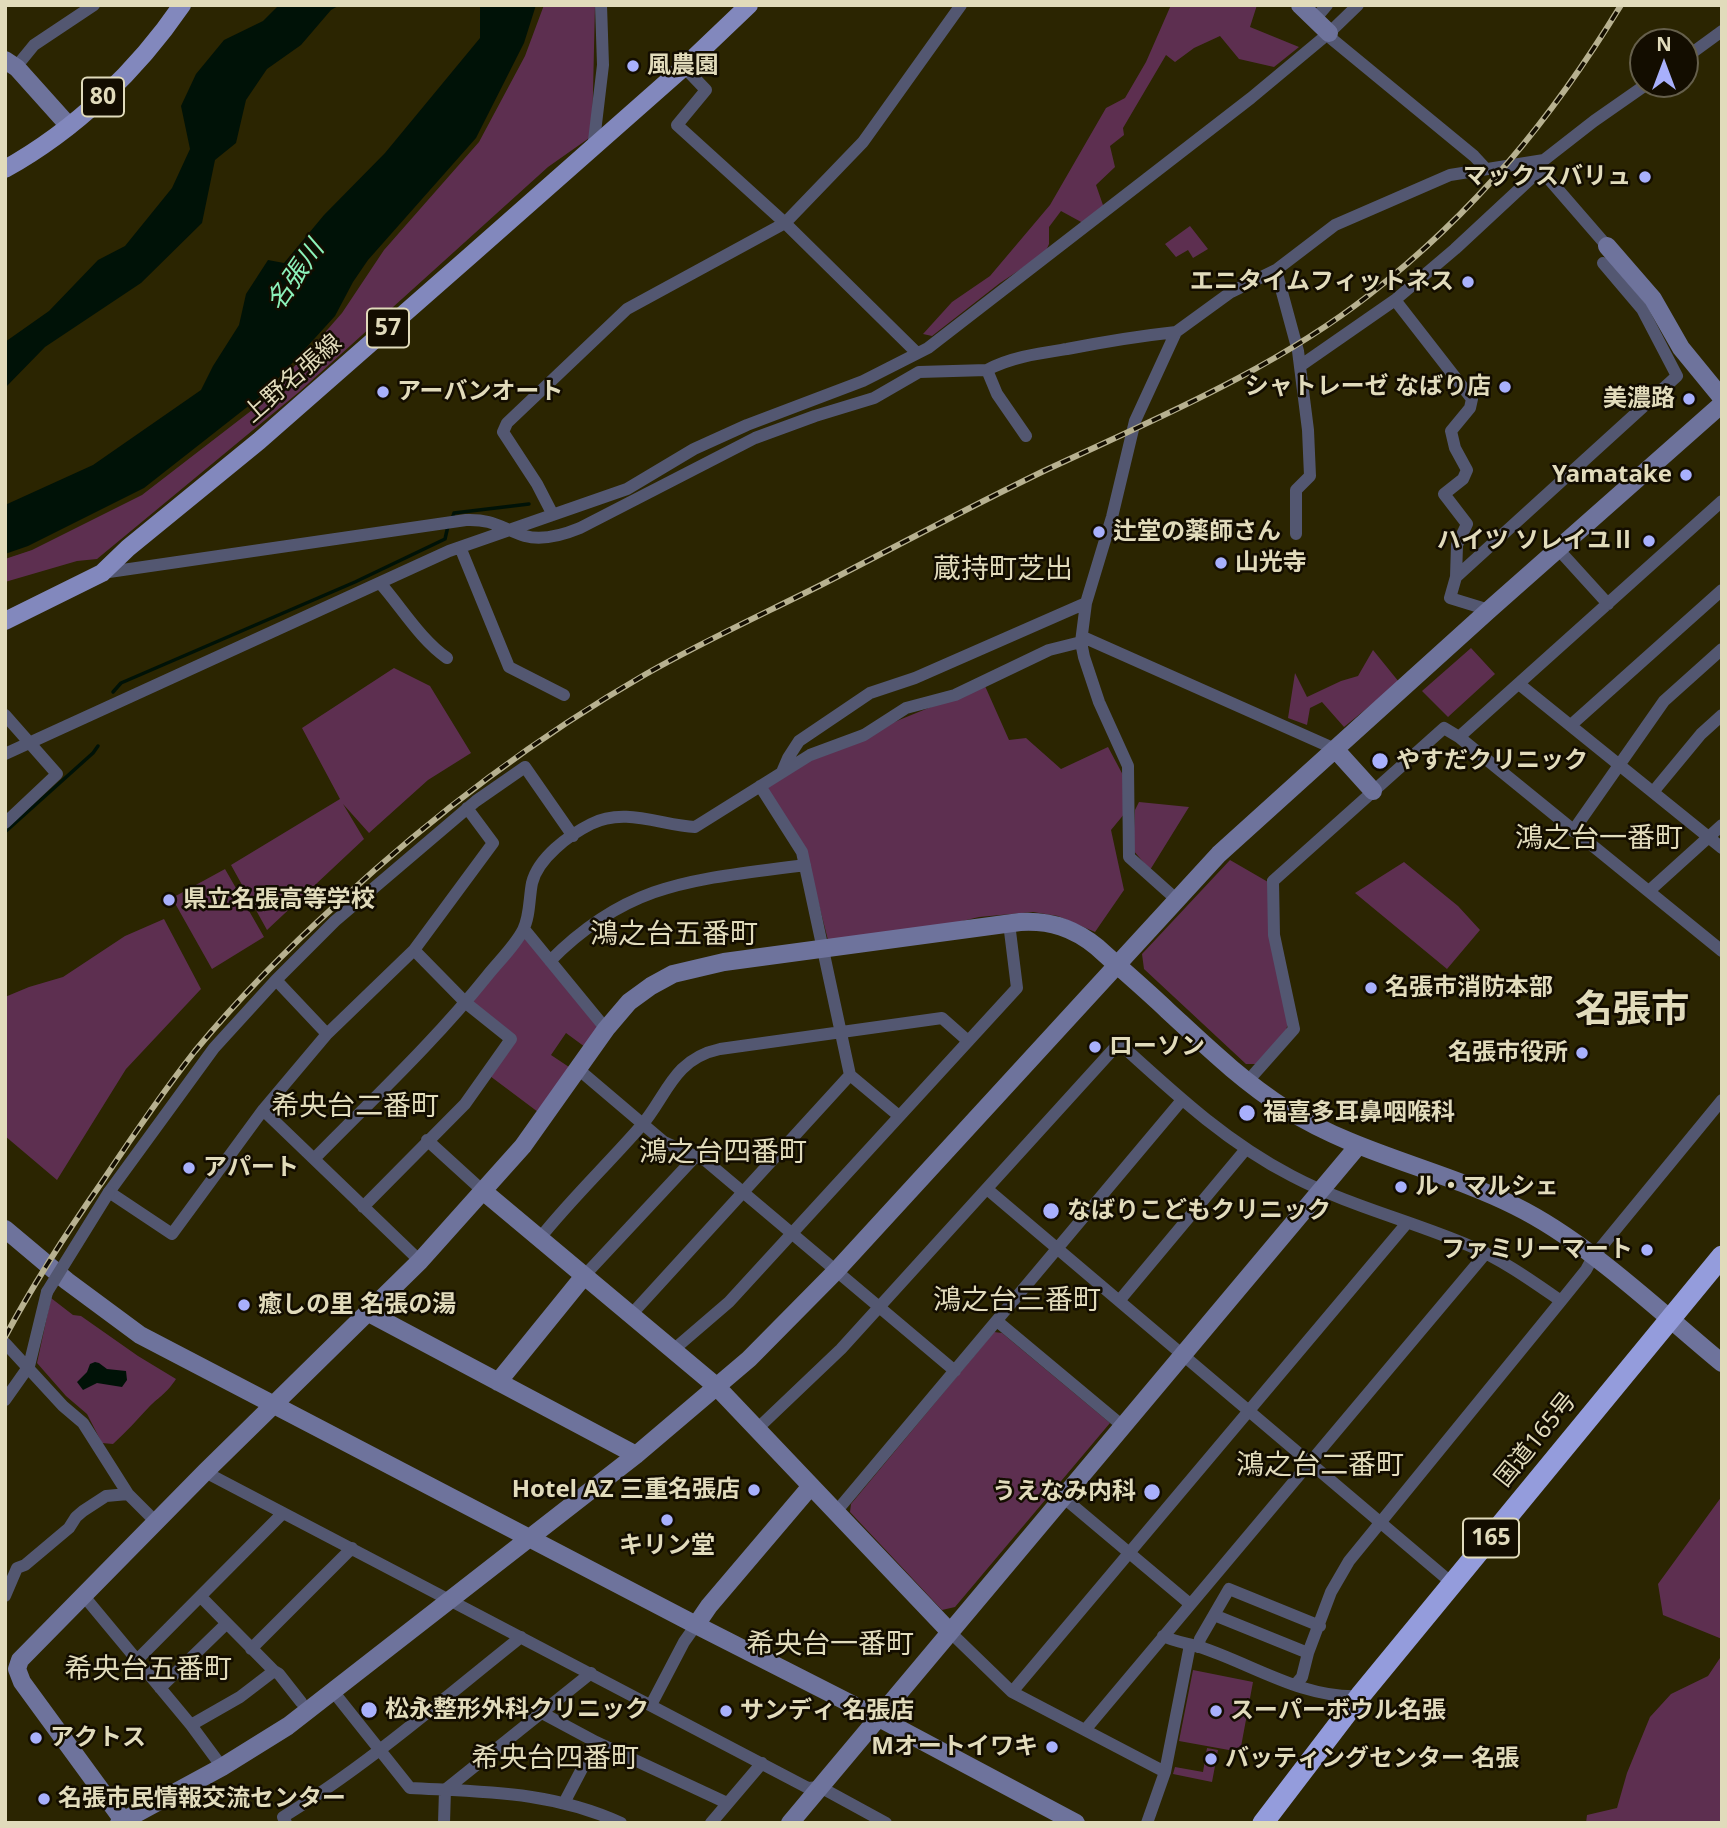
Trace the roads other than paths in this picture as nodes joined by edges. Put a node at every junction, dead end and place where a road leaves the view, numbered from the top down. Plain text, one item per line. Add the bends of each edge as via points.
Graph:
1 (94, 5) edge
2 (182, 5) edge
3 (601, 5) edge
4 (749, 5) edge
5 (961, 5) edge
6 (1300, 5) edge
7 (1327, 5) edge
8 (1358, 5) edge
9 (1315, 19) junction
10 (1722, 31) edge
11 (1328, 34) junction
12 (1699, 48) edge
13 (10, 64) edge
14 (684, 67) junction
15 (1629, 97) edge
16 (69, 126) junction
17 (593, 149) junction
18 (1538, 166) junction
19 (5, 169) edge
20 (1486, 169) junction
21 (785, 223) junction
22 (1605, 255) junction
23 (1276, 270) junction
24 (1395, 300) junction
25 (1176, 332) junction
26 (916, 353) junction
27 (1300, 366) junction
28 (987, 370) junction
29 (1722, 398) edge
30 (1722, 404) edge
31 (1026, 436) dead end
32 (1722, 501) edge
33 (553, 515) junction
34 (508, 529) junction
35 (1296, 534) dead end
36 (460, 547) junction
37 (1558, 549) junction
38 (102, 573) junction
39 (1457, 577) junction
40 (380, 583) junction
41 (1722, 590) edge
42 (1086, 603) junction
43 (1608, 604) junction
44 (1489, 610) junction
45 (5, 621) edge
46 (1082, 639) junction
47 (1722, 649) edge
48 (447, 658) dead end
49 (1520, 684) junction
50 (564, 695) dead end
51 (5, 715) edge
52 (1722, 715) edge
53 (1571, 726) junction
54 (1459, 737) junction
55 (30, 743) junction
56 (1335, 749) junction
57 (5, 754) edge
58 (1620, 765) junction
59 (782, 772) junction
60 (760, 786) junction
61 (1373, 791) junction
62 (1653, 792) junction
63 (467, 808) junction
64 (5, 823) edge
65 (1722, 825) edge
66 (1573, 831) junction
67 (573, 836) junction
68 (1708, 837) junction
69 (1722, 848) edge
70 (805, 864) junction
71 (1649, 891) junction
72 (1176, 899) junction
73 (1009, 923) junction
74 (524, 929) junction
75 (825, 949) junction
76 (414, 950) junction
77 (1722, 951) edge
78 (550, 961) junction
79 (1116, 964) junction
80 (276, 980) junction
81 (466, 1003) junction
82 (606, 1028) junction
83 (841, 1032) junction
84 (327, 1034) junction
85 (968, 1041) junction
86 (578, 1069) junction
87 (850, 1075) junction
88 (1247, 1082) junction
89 (1182, 1100) junction
90 (1722, 1100) edge
91 (263, 1110) junction
92 (899, 1116) junction
93 (643, 1124) junction
94 (428, 1140) junction
95 (1359, 1146) junction
96 (1246, 1149) junction
97 (696, 1156) junction
98 (315, 1158) junction
99 (987, 1189) junction
100 (483, 1191) junction
101 (1322, 1191) junction
102 (109, 1192) junction
103 (742, 1192) junction
104 (363, 1207) junction
105 (1407, 1223) junction
106 (5, 1229) edge
107 (793, 1234) junction
108 (540, 1238) junction
109 (1057, 1249) junction
110 (1486, 1254) junction
111 (1722, 1256) edge
112 (1593, 1257) junction
113 (420, 1261) junction
114 (836, 1271) junction
115 (584, 1276) junction
116 (1119, 1301) junction
117 (1561, 1301) junction
118 (878, 1307) junction
119 (367, 1312) junction
120 (630, 1315) junction
121 (1669, 1318) junction
122 (997, 1321) junction
123 (5, 1343) edge
124 (673, 1351) junction
125 (1183, 1355) junction
126 (1722, 1363) edge
127 (29, 1366) junction
128 (955, 1371) junction
129 (498, 1382) junction
130 (716, 1386) junction
131 (5, 1400) edge
132 (274, 1406) junction
133 (1249, 1410) junction
134 (1124, 1427) junction
135 (757, 1429) junction
136 (636, 1455) junction
137 (1310, 1462) junction
138 (205, 1472) junction
139 (811, 1486) junction
140 (128, 1494) junction
141 (1064, 1498) junction
142 (284, 1513) junction
143 (835, 1513) junction
144 (156, 1522) junction
145 (1381, 1522) junction
146 (532, 1538) junction
147 (352, 1548) junction
148 (1129, 1553) junction
149 (1453, 1584) junction
150 (83, 1595) junction
151 (5, 1596) edge
152 (201, 1597) junction
153 (449, 1599) junction
154 (1191, 1604) junction
155 (1214, 1615) junction
156 (226, 1624) junction
157 (696, 1625) junction
158 (1320, 1626) junction
159 (950, 1632) junction
160 (1163, 1636) junction
161 (521, 1637) junction
162 (1194, 1646) junction
163 (251, 1649) junction
164 (1308, 1653) junction
165 (137, 1660) junction
166 (11, 1667) edge
167 (274, 1671) junction
168 (591, 1673) junction
169 (1296, 1684) junction
170 (160, 1688) junction
171 (332, 1690) junction
172 (1012, 1692) junction
173 (1360, 1696) junction
174 (300, 1702) dead end
175 (651, 1705) junction
176 (541, 1713) junction
177 (879, 1718) junction
178 (191, 1725) junction
179 (1085, 1730) junction
180 (596, 1742) junction
181 (379, 1749) junction
182 (762, 1763) junction
183 (222, 1767) junction
184 (1165, 1772) junction
185 (820, 1787) junction
186 (445, 1790) junction
187 (564, 1803) junction
188 (727, 1804) junction
189 (122, 1822) edge
190 (286, 1823) edge
191 (444, 1823) edge
192 (621, 1823) edge
193 (711, 1823) edge
194 (790, 1823) edge
195 (886, 1823) edge
196 (1076, 1823) edge
197 (1147, 1823) edge
198 (1263, 1823) edge

1 - 13 street
2 - 16 main road, 80 via 128,71
3 - 17 street via 603,65
4 - 14 main road, 上野名張線 / 57
5 - 21 street via 863,142
6 - 9 street
7 - 9 street
8 - 11 street
9 - 11 street
10 - 12 street
11 - 20 street
11 - 26 street via 985,306
13 - 16 street
14 - 17 main road, 上野名張線 / 57
14 - 21 street via 706,90 677,125
15 - 18 street
16 - 19 main road, 80
17 - 38 main road, 上野名張線 / 57
18 - 20 street
18 - 22 street
18 - 24 street via 1455,249
20 - 23 street via 1450,176 1335,225
21 - 26 street
21 - 33 street via 627,309 504,427
22 - 29 street via 1653,299 1681,348
22 - 39 street via 1642,309 1677,376
23 - 25 street via 1231,292
23 - 27 street
24 - 27 street
24 - 39 street via 1472,399 1451,431 1467,471 1444,494 1466,524 1457,545
25 - 28 street via 1043,353
25 - 42 street via 1135,421
26 - 33 street via 863,381 694,449 627,489
27 - 35 street via 1310,476 1296,490
28 - 31 street
28 - 34 street via 919,372 874,398 755,438 566,534 528,537
30 - 37 street
32 - 43 street
33 - 34 street
34 - 36 street
34 - 38 street via 483,519 451,521
36 - 40 street
36 - 50 street via 509,667
37 - 43 street
37 - 44 street
38 - 45 main road, 上野名張線 / 57
39 - 44 street via 1450,598
40 - 48 street via 431,647
40 - 55 street
41 - 53 street
42 - 46 street
42 - 59 street via 870,694 799,741
43 - 49 street
44 - 56 street
46 - 56 street
46 - 59 street via 955,695 906,708 864,735 810,754
46 - 72 street via 1099,702 1128,766 1129,857
47 - 58 street via 1664,701
49 - 53 street
49 - 54 street
51 - 55 street
52 - 62 street
53 - 58 street
54 - 61 street via 1444,728
54 - 66 street
55 - 57 street
55 - 64 street via 57,774
56 - 61 street
56 - 72 street
58 - 62 street
58 - 66 street
59 - 60 street
60 - 67 street via 695,827 631,817 603,820
60 - 70 street via 796,841
61 - 88 street via 1273,881 1275,935 1294,1029
62 - 68 street
63 - 67 street via 525,767
63 - 76 street via 493,843
63 - 80 street via 335,921
65 - 68 street
66 - 71 street
67 - 74 street via 536,872
68 - 69 street
68 - 71 street
70 - 75 street
70 - 78 street via 692,881 649,893 600,918
71 - 77 street
72 - 79 street
73 - 75 street
73 - 79 street via 1065,927 1085,937
73 - 85 street via 1017,988
74 - 78 street
74 - 81 street
75 - 82 street via 703,965 673,974 639,994
75 - 83 street
76 - 81 street
76 - 84 street
78 - 82 street
79 - 88 street
79 - 114 street
80 - 84 street
80 - 102 street via 214,1048
81 - 94 street via 511,1039 465,1104
81 - 98 street
82 - 86 street
83 - 85 street via 942,1017
83 - 87 street
83 - 93 street via 704,1054 676,1075
84 - 91 street
85 - 92 street
86 - 93 street
86 - 100 street
87 - 92 street
87 - 103 street
88 - 95 street via 1287,1110
89 - 96 street
89 - 99 street via 1119,1043
89 - 109 street
90 - 112 street
91 - 98 street
91 - 102 street via 172,1234
92 - 107 street
93 - 97 street via 664,1142
93 - 108 street
94 - 100 street
94 - 104 street
95 - 101 street
95 - 112 street via 1502,1199
96 - 101 street
96 - 116 street
97 - 103 street
97 - 115 street
98 - 104 street
99 - 109 street
99 - 118 street
100 - 108 street
100 - 113 street
101 - 105 street
101 - 125 street
102 - 127 street, bridge via 47,1292
103 - 107 street
103 - 120 street
104 - 113 street
105 - 110 street
105 - 133 street
106 - 132 street via 140,1335
107 - 114 street
107 - 124 street
108 - 115 street
109 - 116 street
109 - 122 street
110 - 117 street
110 - 137 street
111 - 121 highway, 国道165号 / 165
112 - 117 street
112 - 121 street
113 - 119 street
114 - 118 street
114 - 130 street
115 - 120 street
115 - 129 street
116 - 125 street
117 - 145 street
118 - 128 street
118 - 135 street
119 - 129 street
119 - 132 street
120 - 124 street
121 - 126 street
121 - 149 highway, 国道165号 / 165
122 - 128 street
122 - 134 street
123 - 127 street
124 - 130 street
125 - 133 street
125 - 134 street
127 - 131 street
127 - 140 street via 83,1423
128 - 143 street
129 - 136 street
130 - 135 street
130 - 136 street
132 - 138 street
132 - 146 street
133 - 137 street
133 - 148 street
134 - 141 street
135 - 139 street
136 - 146 street
137 - 145 street
137 - 154 street
138 - 142 street
138 - 144 street
139 - 143 street
139 - 157 street
140 - 144 street
140 - 151 street via 106,1496 83,1511 45,1549 17,1568
141 - 148 street
141 - 159 street
142 - 147 street
142 - 152 street
143 - 159 street
144 - 150 street
145 - 149 street
145 - 158 street via 1340,1575
146 - 153 street
146 - 157 street
147 - 153 street
147 - 163 street
148 - 154 street
148 - 172 street
149 - 173 highway, 国道165号 / 165
150 - 165 street
150 - 166 street
152 - 156 street
152 - 165 street
153 - 161 street
153 - 171 street
154 - 160 street
155 - 158 street via 1229,1589
155 - 162 street
155 - 164 street
156 - 163 street
156 - 170 street
157 - 175 street
157 - 177 street
158 - 164 street
159 - 172 street
159 - 177 street
160 - 162 street
160 - 179 street
161 - 168 street
161 - 181 street
162 - 169 street
162 - 184 street
163 - 167 street
164 - 169 street
165 - 170 street
166 - 189 street
167 - 174 street
167 - 178 street
168 - 175 street
168 - 176 street
169 - 173 street via 1304,1690
170 - 178 street
171 - 181 street
171 - 183 street via 288,1726
172 - 179 street
173 - 198 highway, 国道165号 / 165
175 - 182 street
176 - 180 street
176 - 186 street
177 - 185 street
177 - 196 street
178 - 183 street
179 - 184 street
180 - 187 street
180 - 188 street
181 - 186 street via 410,1788
181 - 190 street via 283,1817
182 - 185 street via 808,1788
182 - 188 street
183 - 189 street
184 - 197 street
185 - 194 street
185 - 195 street
186 - 187 street via 519,1794
186 - 191 street
187 - 192 street
188 - 193 street

